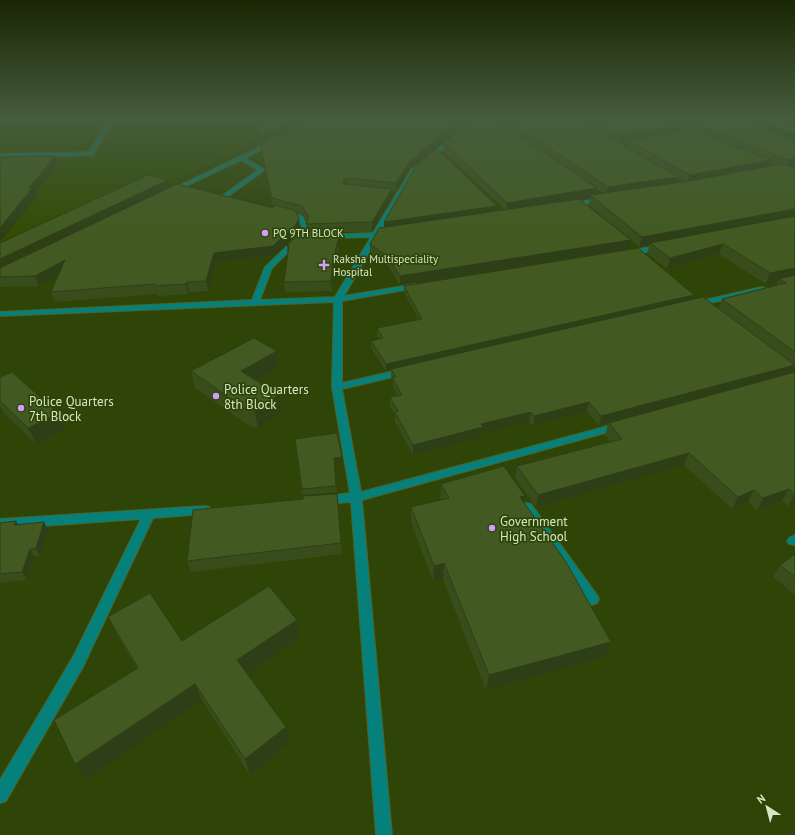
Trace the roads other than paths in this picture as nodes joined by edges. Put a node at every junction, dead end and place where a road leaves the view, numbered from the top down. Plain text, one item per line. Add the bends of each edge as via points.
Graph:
1 (241, 158) joint
2 (433, 158) edge
3 (163, 195) edge
4 (597, 195) edge
5 (611, 198) edge
6 (604, 199) junction
7 (240, 202) edge
8 (579, 204) junction
9 (564, 206) edge
10 (276, 210) edge
11 (590, 213) edge
12 (389, 233) edge
13 (374, 236) junction
14 (307, 237) junction
15 (669, 246) edge
16 (635, 249) junction
17 (622, 254) edge
18 (649, 260) edge
19 (425, 285) edge
20 (772, 287) edge
21 (338, 299) junction
22 (255, 303) junction
23 (687, 306) edge
24 (0, 314) edge
25 (415, 369) edge
26 (337, 387) junction
27 (629, 423) edge
28 (494, 460) junction
29 (503, 473) edge
30 (356, 497) junction
31 (520, 498) edge
32 (316, 501) edge
33 (213, 509) edge
34 (149, 514) junction
35 (0, 524) edge
36 (592, 599) dead end
37 (0, 794) edge
38 (384, 835) edge

1 - 3 street
1 - 7 street via 262,170 222,198
2 - 13 street via 412,171
4 - 6 street
5 - 6 street
6 - 8 street
8 - 9 street
8 - 11 street
10 - 14 street via 300,217
12 - 13 street
13 - 14 street
13 - 21 street
14 - 22 street via 269,267
15 - 16 street
16 - 17 street
16 - 18 street
19 - 21 street
20 - 23 street
21 - 22 street
21 - 26 street
22 - 24 street
25 - 26 street
26 - 30 street
27 - 28 street
28 - 29 street
28 - 30 street
30 - 32 street
30 - 38 street
31 - 36 street
33 - 34 street
34 - 35 street
34 - 37 street via 78,662

